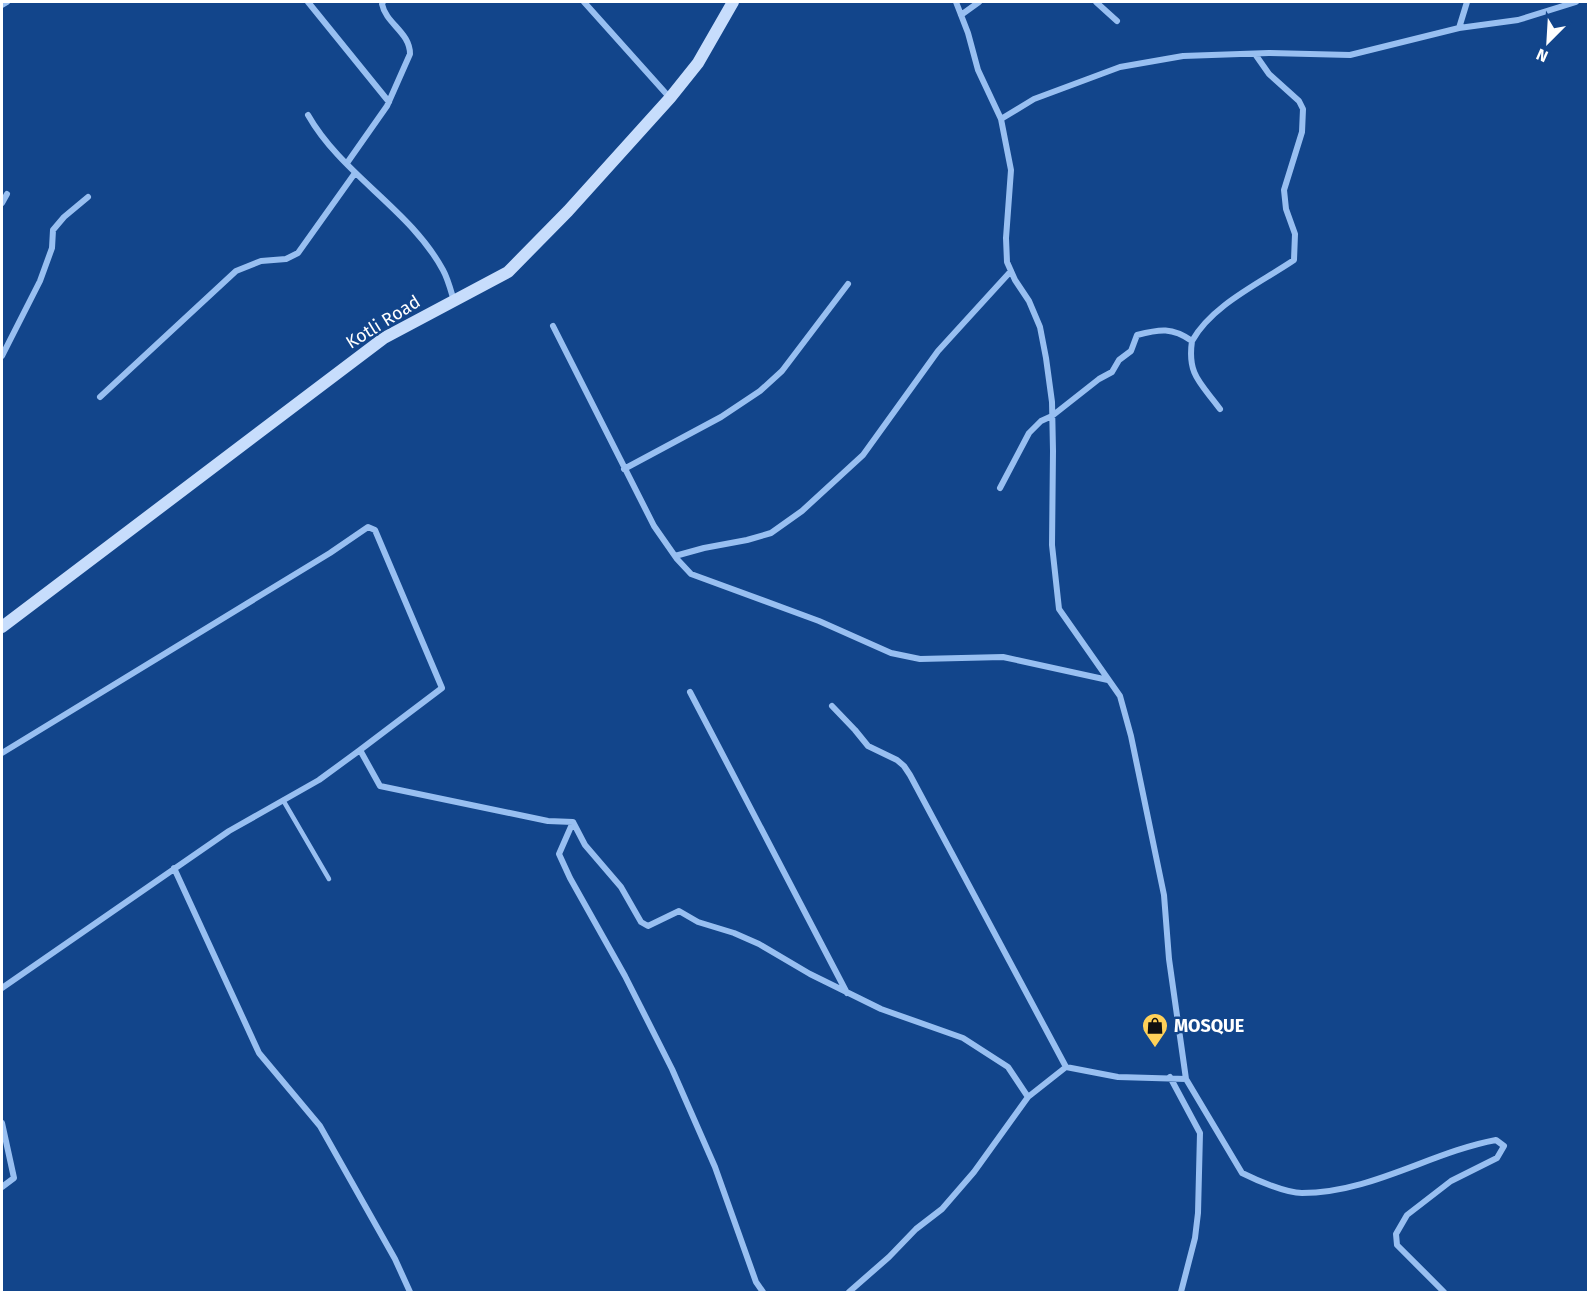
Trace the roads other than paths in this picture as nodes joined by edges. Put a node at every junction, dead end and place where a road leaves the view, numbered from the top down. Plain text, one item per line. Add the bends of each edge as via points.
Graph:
1 (7, 2) edge
2 (308, 2) edge
3 (383, 2) edge
4 (584, 2) edge
5 (733, 2) edge
6 (956, 2) edge
7 (979, 2) edge
8 (1096, 2) edge
9 (1467, 2) edge
10 (1574, 2) edge
11 (2, 5) edge
12 (961, 15) junction
13 (1117, 21) dead end
14 (1459, 28) junction
15 (1255, 54) junction
16 (670, 98) junction
17 (389, 102) junction
18 (308, 115) dead end
19 (1000, 119) junction
20 (347, 164) junction
21 (355, 173) junction
22 (7, 194) dead end
23 (88, 197) dead end
24 (2, 203) edge
25 (1011, 271) junction
26 (848, 285) dead end
27 (454, 301) junction
28 (553, 326) dead end
29 (1192, 341) junction
30 (2, 356) edge
31 (100, 397) dead end
32 (1220, 409) dead end
33 (1052, 416) junction
34 (624, 469) junction
35 (1000, 488) dead end
36 (675, 556) junction
37 (2, 627) edge
38 (1109, 681) junction
39 (690, 692) dead end
40 (832, 706) dead end
41 (360, 750) junction
42 (2, 753) edge
43 (284, 800) junction
44 (573, 822) junction
45 (174, 868) junction
46 (329, 879) dead end
47 (2, 988) edge
48 (847, 993) junction
49 (1066, 1067) junction
50 (1170, 1077) junction
51 (1186, 1079) junction
52 (1028, 1097) junction
53 (2, 1123) edge
54 (2, 1187) edge
55 (410, 1293) edge
56 (763, 1293) edge
57 (849, 1293) edge
58 (1181, 1293) edge
59 (1444, 1293) edge

1 - 11 street
2 - 17 street
3 - 17 street via 383,11 410,46 407,63
4 - 16 street
5 - 16 main road, Kotli Road via 698,63
6 - 12 street
7 - 12 street
8 - 13 street
9 - 14 street
10 - 14 street via 1518,20
12 - 19 street via 978,70
14 - 15 street via 1350,55
15 - 19 street via 1183,56 1120,67 1034,99
15 - 29 street via 1303,109 1302,132 1284,190 1295,234 1294,260 1213,314
16 - 27 main road, Kotli Road via 508,272
17 - 20 street
18 - 20 street
19 - 25 street via 1011,170 1006,238
20 - 21 street
21 - 27 street via 411,226 444,271
21 - 31 street via 298,253 286,259 261,261 236,272
22 - 24 street
23 - 30 street via 53,230 52,248 40,281
25 - 33 street via 1040,327
25 - 36 street via 938,351 863,455 802,511 771,533
26 - 34 street via 782,371 760,391 721,417
27 - 37 main road, Kotli Road via 384,338
28 - 34 street
29 - 32 street via 1192,370
29 - 33 street via 1179,332 1162,330 1137,335 1131,351 1112,372
33 - 35 street via 1029,433
33 - 38 street via 1052,545 1059,609
34 - 36 street
36 - 38 street via 691,573 891,653 920,659 1003,657
38 - 51 street via 1120,696 1131,736 1164,895
39 - 48 street
40 - 49 street via 868,746 897,760 910,775
41 - 42 street via 442,688 375,530 368,527
41 - 43 street
41 - 44 street via 380,786 548,821
43 - 45 street
43 - 46 lane
44 - 48 street via 585,844 621,887 641,922 648,926 679,911 759,944
44 - 56 street via 559,854 672,1069
45 - 47 street
45 - 55 street via 259,1053 320,1126 395,1258
48 - 52 street via 881,1010 963,1038 1008,1067
49 - 50 street via 1118,1077
49 - 52 street
50 - 51 street
50 - 58 street via 1200,1133 1197,1221
51 - 59 street via 1242,1173 1301,1193 1343,1188 1477,1144 1496,1140 1504,1146 1497,1158 1451,1181 1407,1215 1396,1234 1397,1245
52 - 57 street via 942,1209
53 - 54 street via 14,1178

